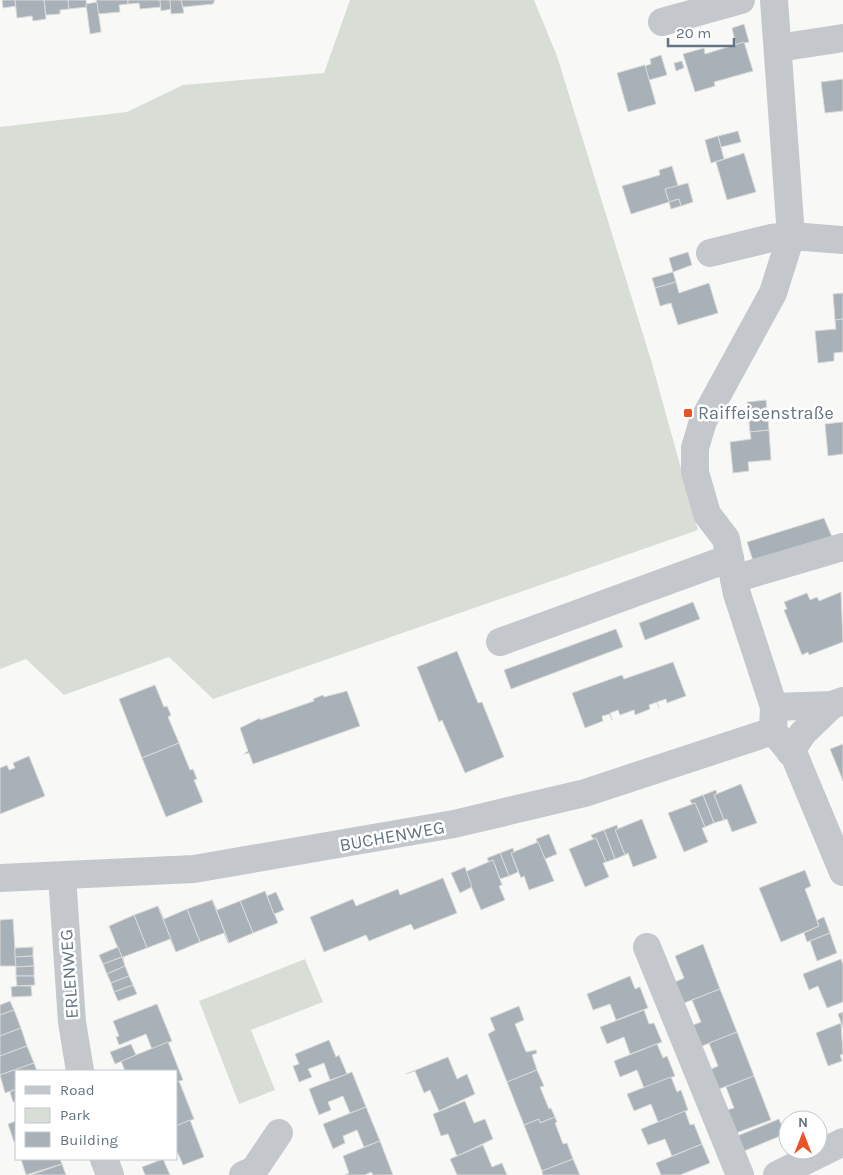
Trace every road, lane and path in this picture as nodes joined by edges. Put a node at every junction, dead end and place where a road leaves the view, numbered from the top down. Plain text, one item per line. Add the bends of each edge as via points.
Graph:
1 (741, 0) edge
2 (774, 0) edge
3 (662, 22) dead end
4 (843, 38) edge
5 (778, 48) junction
6 (791, 236) junction
7 (843, 240) edge
8 (710, 253) dead end
9 (843, 547) edge
10 (732, 569) junction
11 (500, 642) dead end
12 (838, 703) edge
13 (773, 719) junction
14 (790, 752) junction
15 (843, 872) edge
16 (62, 876) junction
17 (0, 878) edge
18 (647, 947) dead end
19 (80, 1070) edge
20 (279, 1133) dead end
21 (843, 1142) edge
22 (104, 1160) edge
23 (110, 1175) edge
24 (243, 1175) edge
25 (740, 1175) edge
26 (777, 1175) edge

1 - 3 street
2 - 5 street
4 - 5 street
5 - 6 street
6 - 7 street
6 - 8 street
6 - 10 street via 773,293 703,421 695,448 695,472 707,514 726,539
9 - 10 street
10 - 11 street
10 - 13 street
12 - 13 street, BUCHENWEG
12 - 14 street via 803,733
13 - 14 street
13 - 16 street, BUCHENWEG via 585,793 454,824 194,869
14 - 15 street
16 - 17 street, BUCHENWEG
16 - 19 street, ERLENWEG via 72,1022
18 - 25 street
20 - 24 street via 254,1170
21 - 26 street
22 - 23 street

